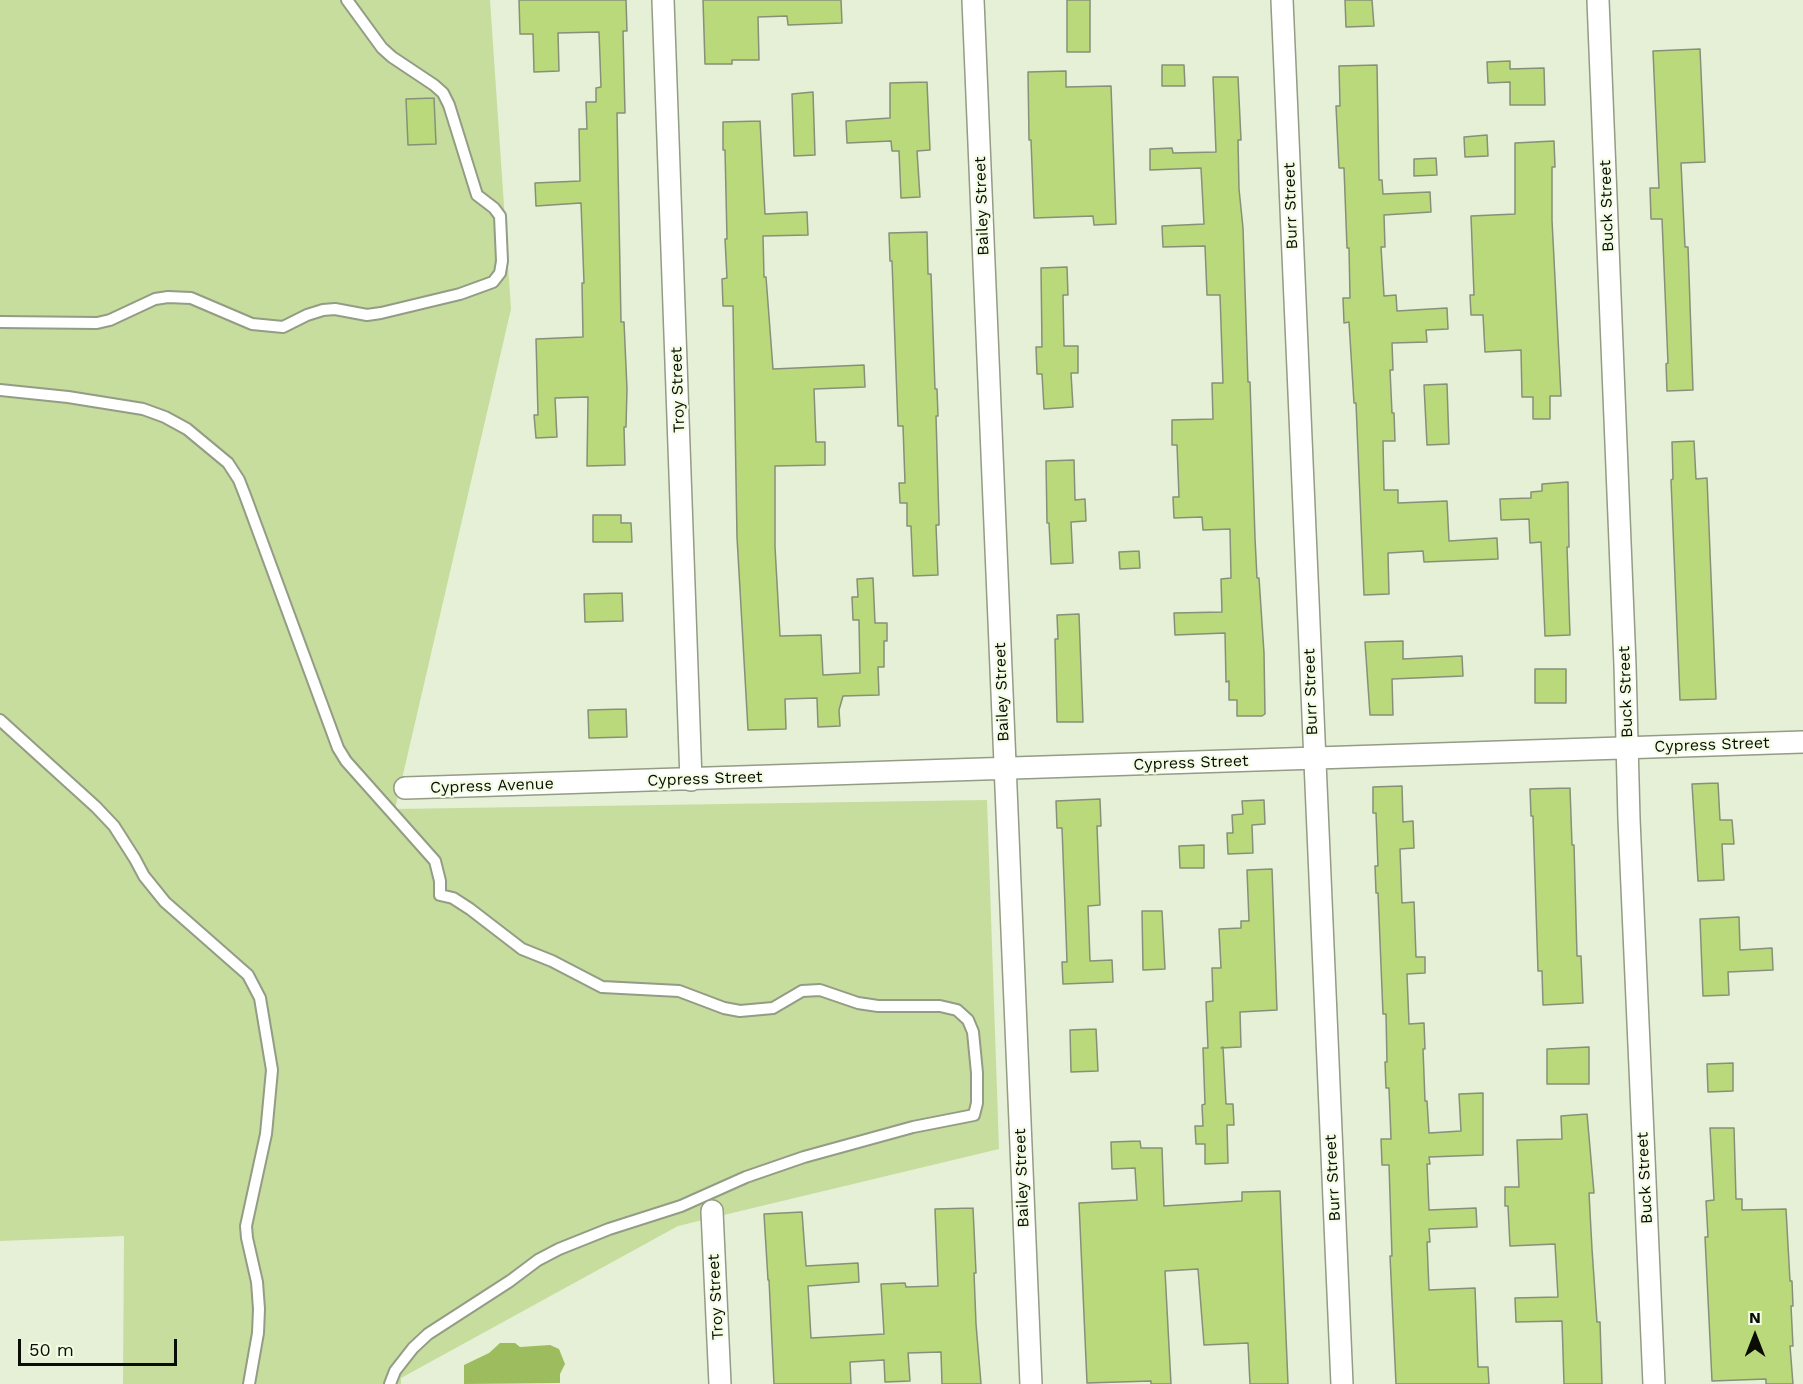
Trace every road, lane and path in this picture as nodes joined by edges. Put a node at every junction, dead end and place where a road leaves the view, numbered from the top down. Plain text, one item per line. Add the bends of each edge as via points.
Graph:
1 (347, 0) edge
2 (663, 0) edge
3 (973, 0) edge
4 (1282, 0) edge
5 (1598, 0) edge
6 (0, 322) edge
7 (0, 390) edge
8 (0, 720) edge
9 (1803, 742) edge
10 (1627, 748) junction
11 (1314, 759) junction
12 (1005, 770) junction
13 (691, 780) junction
14 (578, 783) joint
15 (405, 788) dead end
16 (712, 1211) dead end
17 (249, 1384) edge
18 (390, 1384) edge
19 (720, 1384) edge
20 (1031, 1384) edge
21 (1342, 1384) edge
22 (1654, 1384) edge

1 - 6 lane via 382,48 434,85 449,105 477,195 500,216 502,261 493,282 381,314 323,310 283,327 252,324 191,298 168,297 97,323
2 - 13 street, Troy Street
3 - 12 street, Bailey Street
4 - 11 street, Burr Street
5 - 10 street, Buck Street
7 - 18 lane via 143,409 187,429 228,463 242,489 338,748 435,861 441,881 440,895 470,909 522,949 602,987 679,991 740,1011 773,1008 802,991 820,990 878,1006 940,1006 957,1010 968,1020 973,1032 977,1073 974,1115 804,1157 559,1249 428,1334 413,1348
8 - 17 lane via 96,807 125,842 160,896 248,975 260,998 272,1070 266,1134 246,1226 259,1302
9 - 10 street, Cypress Street
10 - 11 street, Cypress Street
10 - 22 street, Buck Street
11 - 12 street, Cypress Street
11 - 21 street, Burr Street
12 - 13 street, Cypress Street
12 - 20 street, Bailey Street
13 - 14 street, Cypress Street
14 - 15 street, Cypress Avenue
16 - 19 street, Troy Street

